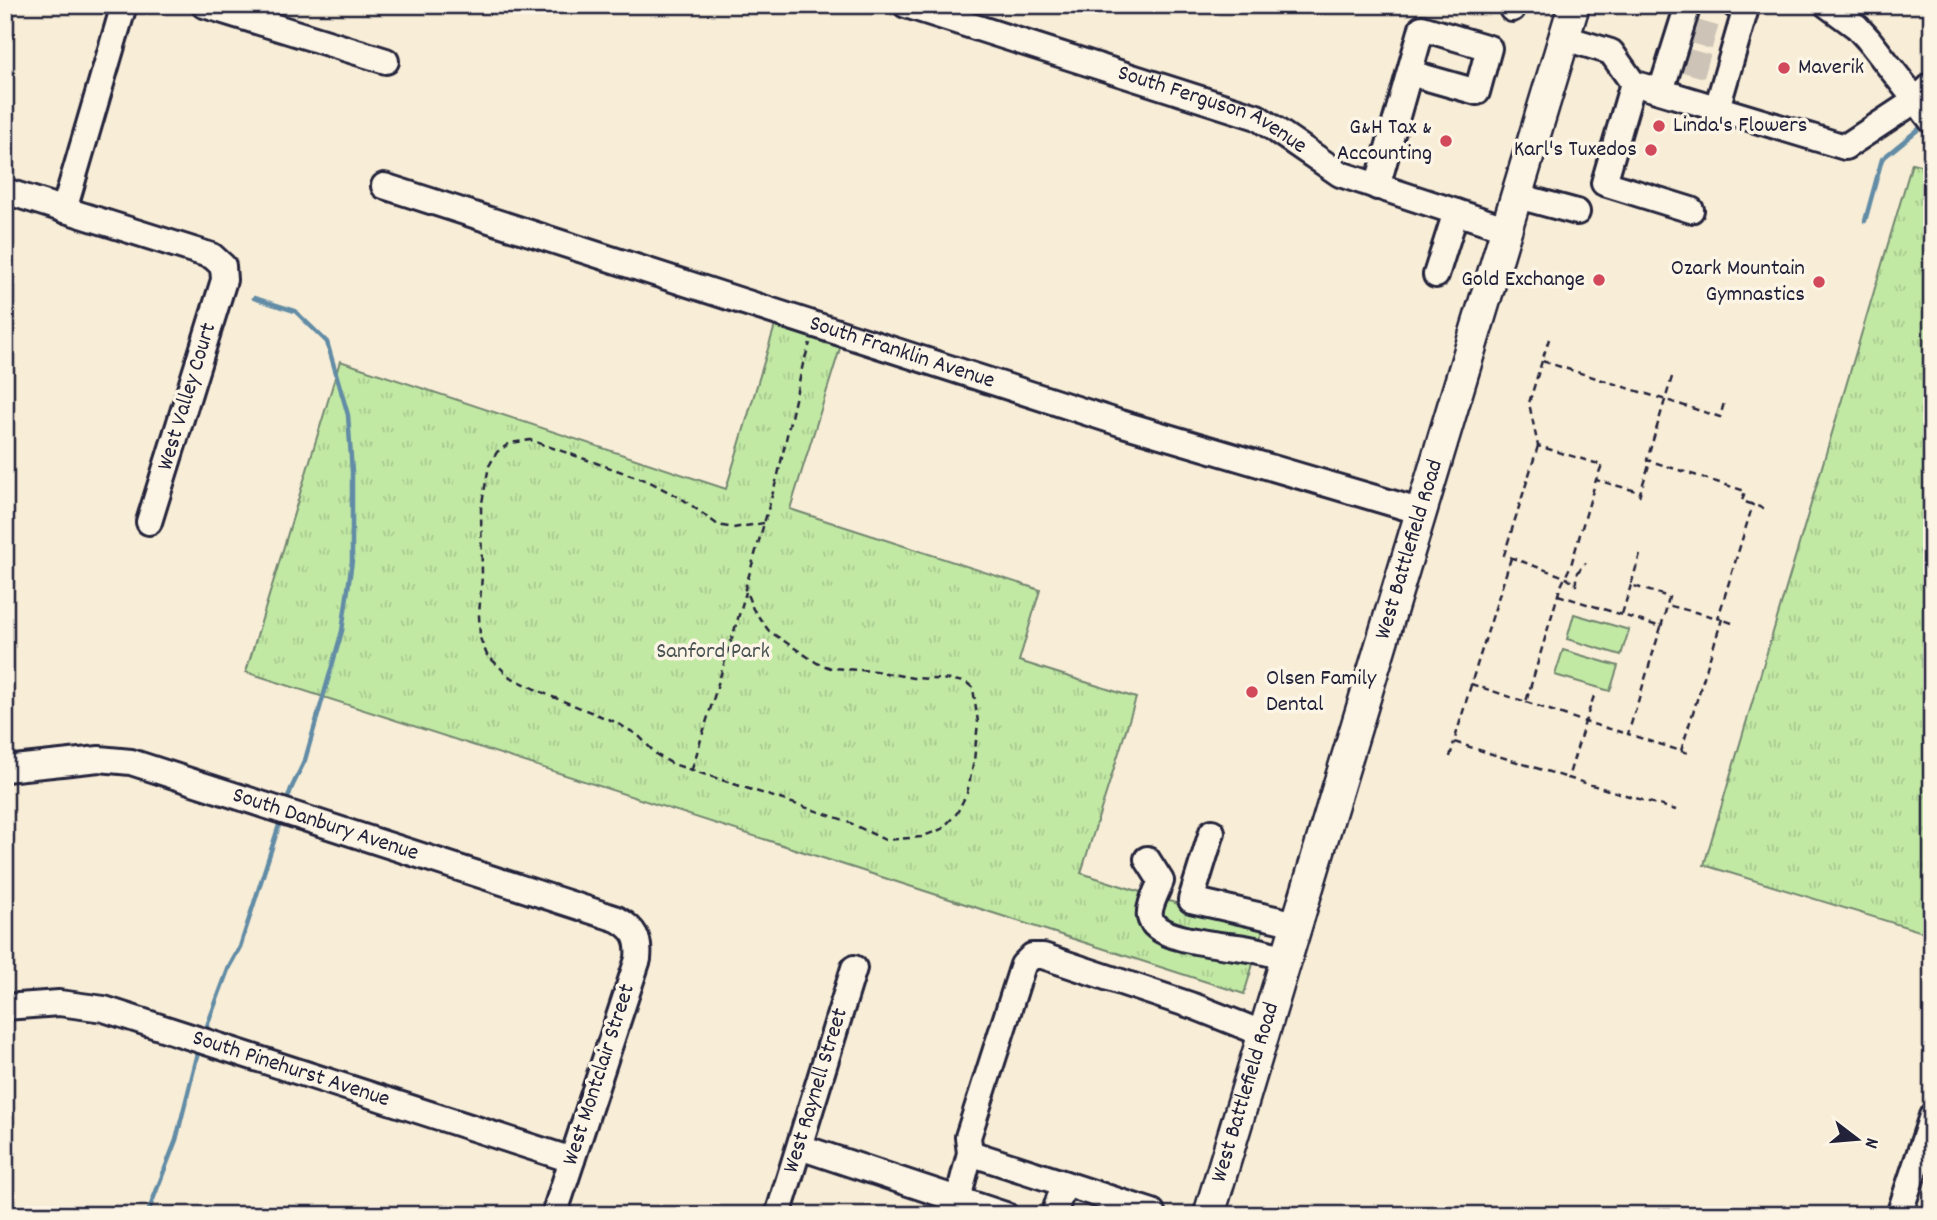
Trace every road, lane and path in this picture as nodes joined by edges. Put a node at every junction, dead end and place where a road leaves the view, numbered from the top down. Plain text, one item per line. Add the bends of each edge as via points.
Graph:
1 (124, 5) edge
2 (204, 5) edge
3 (906, 5) edge
4 (1574, 5) edge
5 (1827, 5) edge
6 (1743, 6) edge
7 (1687, 21) edge
8 (1565, 38) junction
9 (386, 61) dead end
10 (1409, 73) dead end
11 (1633, 83) junction
12 (1661, 92) junction
13 (1924, 92) edge
14 (1717, 108) junction
15 (1932, 121) edge
16 (1604, 183) junction
17 (384, 186) dead end
18 (1377, 187) junction
19 (5, 191) edge
20 (1518, 196) junction
21 (64, 210) junction
22 (1691, 210) dead end
23 (1456, 212) junction
24 (1508, 229) junction
25 (1436, 275) dead end
26 (817, 326) junction
27 (1549, 339) dead end
28 (1542, 362) junction
29 (1672, 377) dead end
30 (1665, 399) junction
31 (1724, 402) dead end
32 (1538, 446) junction
33 (1647, 460) junction
34 (1596, 480) junction
35 (1752, 504) junction
36 (1766, 509) dead end
37 (1422, 512) junction
38 (149, 522) dead end
39 (764, 523) junction
40 (1640, 554) dead end
41 (1511, 558) junction
42 (1586, 563) dead end
43 (1565, 577) junction
44 (1631, 585) junction
45 (746, 592) junction
46 (1558, 595) junction
47 (1667, 605) junction
48 (1622, 614) junction
49 (1720, 619) junction
50 (1732, 622) dead end
51 (1661, 627) junction
52 (1471, 684) junction
53 (1594, 696) dead end
54 (1526, 702) junction
55 (1586, 722) junction
56 (1628, 734) junction
57 (1454, 742) junction
58 (1681, 751) junction
59 (1692, 754) dead end
60 (1450, 757) dead end
61 (5, 769) edge
62 (691, 770) junction
63 (1568, 778) junction
64 (1676, 810) dead end
65 (1212, 832) dead end
66 (1147, 859) dead end
67 (1297, 924) junction
68 (636, 934) joint
69 (1287, 958) junction
70 (855, 968) dead end
71 (5, 1007) edge
72 (1264, 1034) junction
73 (1932, 1116) edge
74 (800, 1147) junction
75 (970, 1153) junction
76 (572, 1160) junction
77 (1064, 1184) junction
78 (958, 1199) junction
79 (1153, 1212) dead end
80 (554, 1215) edge
81 (778, 1215) edge
82 (1005, 1215) edge
83 (1054, 1215) edge
84 (1209, 1215) edge
85 (1899, 1215) edge

1 - 21 street
2 - 9 street
3 - 18 street, South Ferguson Avenue via 1257,117 1340,174
4 - 8 main road, West Battlefield Road
5 - 13 street via 1857,27
6 - 14 street via 1729,42
7 - 12 street via 1678,58
8 - 11 street via 1611,52
8 - 20 main road, West Battlefield Road
10 - 18 street
11 - 12 street
11 - 16 street
12 - 14 street
13 - 14 street via 1845,146
13 - 15 street
16 - 20 street via 1575,219
16 - 22 street
17 - 26 street, South Franklin Avenue
18 - 23 street, South Ferguson Avenue
19 - 21 street
20 - 24 main road, West Battlefield Road
21 - 38 street, West Valley Court via 212,256 223,266 224,280
23 - 24 street, South Ferguson Avenue
23 - 25 street
24 - 37 main road, West Battlefield Road
26 - 37 street, South Franklin Avenue via 1120,423
26 - 39 path via 803,364
27 - 28 path
28 - 30 path
28 - 32 path via 1529,403
29 - 30 path
30 - 31 path via 1720,417
30 - 33 path
32 - 34 path via 1602,465
32 - 41 path via 1504,555
33 - 34 path via 1639,494
33 - 35 path via 1745,491 1742,500
34 - 43 path
35 - 36 path
35 - 49 path
37 - 67 main road, West Battlefield Road
39 - 45 path
39 - 62 path via 733,528 718,525 648,481 530,440 510,443 497,452 489,466 481,508 479,615 480,638 487,655 509,677 613,722 638,735 657,755
40 - 44 path
41 - 43 path
41 - 52 path
42 - 43 path via 1575,578 1576,585
43 - 46 path
44 - 47 path via 1669,597
44 - 48 path
45 - 62 path
45 - 62 path via 769,631 817,663 954,680 974,688 978,722 967,793 942,828 921,837 885,840 844,820
46 - 48 path
46 - 54 path
47 - 49 path
47 - 51 path
48 - 51 path
49 - 50 path
49 - 58 path
51 - 56 path
52 - 54 path
52 - 57 path
53 - 55 path
54 - 55 path
55 - 56 path
55 - 63 path
56 - 58 path
57 - 60 path
57 - 63 path
58 - 59 path
61 - 68 street, South Danbury Avenue via 99,759 131,762 617,919
63 - 64 path
65 - 67 street via 1191,900
66 - 69 street via 1161,881 1150,912 1161,930 1192,941
67 - 69 main road, West Battlefield Road
68 - 76 street, West Montclair Street via 638,959
69 - 72 main road, West Battlefield Road
70 - 74 street, West Raynell Street
71 - 76 street, South Pinehurst Avenue via 80,1005 129,1016
72 - 75 street via 1163,996 1032,956 1023,965 968,1137
72 - 84 main road, West Battlefield Road
73 - 85 street
74 - 78 street
74 - 81 street, West Raynell Street
75 - 77 street
75 - 78 street
76 - 80 street, West Montclair Street
77 - 79 street
77 - 83 street
78 - 82 street

